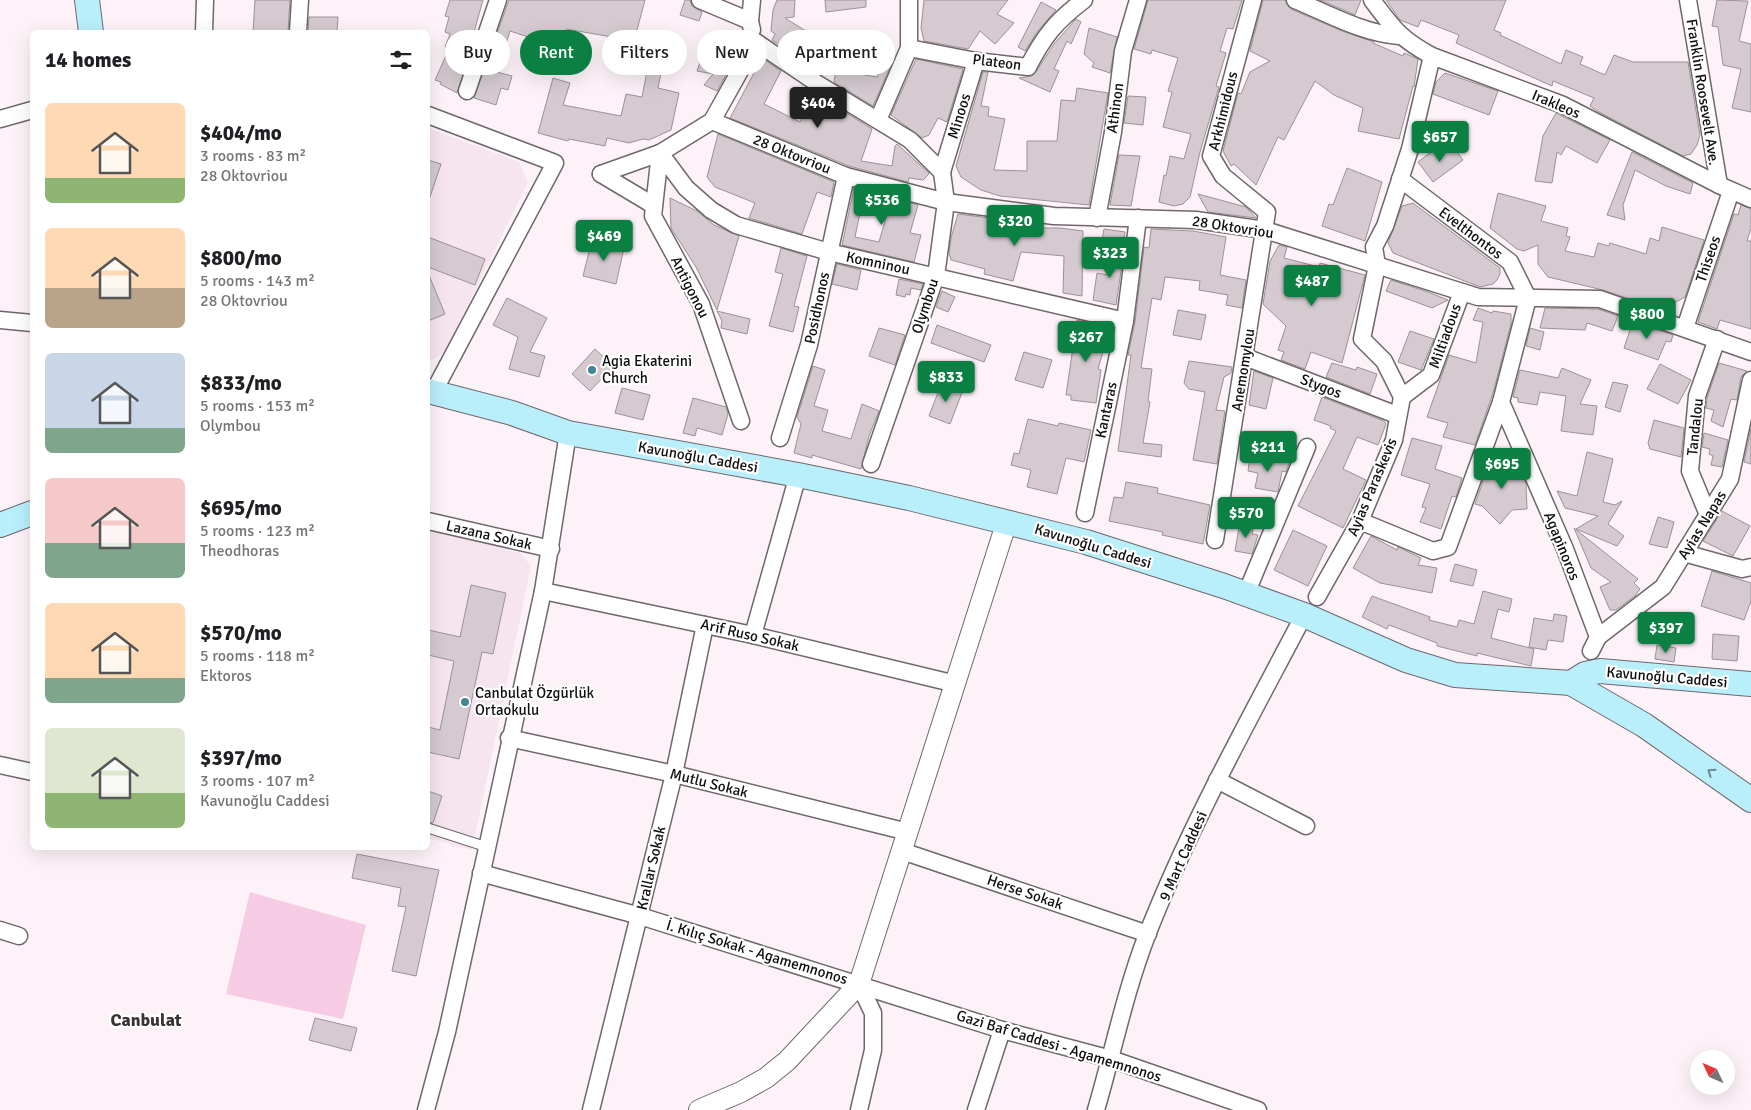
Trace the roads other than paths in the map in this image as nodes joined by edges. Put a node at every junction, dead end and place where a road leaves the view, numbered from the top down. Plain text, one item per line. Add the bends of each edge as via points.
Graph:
1 (87, 0) edge
2 (205, 0) edge
3 (300, 0) edge
4 (498, 0) edge
5 (700, 0) edge
6 (752, 0) edge
7 (908, 0) edge
8 (1084, 0) edge
9 (1138, 0) edge
10 (1253, 0) edge
11 (1296, 0) edge
12 (1372, 0) edge
13 (1688, 0) edge
14 (750, 21) junction
15 (91, 30) edge
16 (204, 30) edge
17 (298, 30) edge
18 (753, 30) edge
19 (1399, 36) junction
20 (909, 48) junction
21 (767, 49) edge
22 (1432, 56) junction
23 (976, 61) junction
24 (738, 75) edge
25 (467, 91) dead end
26 (30, 111) edge
27 (430, 115) edge
28 (0, 119) edge
29 (878, 120) junction
30 (712, 122) junction
31 (660, 153) junction
32 (942, 172) junction
33 (846, 176) junction
34 (1400, 179) junction
35 (1725, 188) junction
36 (1751, 199) edge
37 (946, 202) junction
38 (654, 205) junction
39 (1097, 218) junction
40 (1138, 218) junction
41 (1265, 230) junction
42 (829, 252) junction
43 (1377, 264) junction
44 (936, 276) junction
45 (1462, 292) junction
46 (1528, 298) junction
47 (0, 320) edge
48 (1125, 321) junction
49 (30, 323) edge
50 (1685, 328) junction
51 (1716, 339) junction
52 (1751, 352) edge
53 (1245, 357) junction
54 (1751, 380) edge
55 (431, 391) edge
56 (1402, 397) junction
57 (1501, 402) junction
58 (1397, 415) junction
59 (741, 421) dead end
60 (568, 433) junction
61 (780, 438) dead end
62 (1307, 447) dead end
63 (871, 464) dead end
64 (798, 475) junction
65 (30, 514) edge
66 (1085, 514) dead end
67 (1708, 515) junction
68 (430, 521) edge
69 (1007, 521) junction
70 (1360, 521) junction
71 (0, 526) edge
72 (1215, 540) dead end
73 (551, 549) junction
74 (1684, 553) junction
75 (1751, 567) edge
76 (543, 592) junction
77 (1246, 594) junction
78 (1311, 606) junction
79 (705, 625) junction
80 (753, 635) junction
81 (1595, 644) joint
82 (1571, 683) junction
83 (956, 684) junction
84 (1751, 684) edge
85 (509, 738) junction
86 (0, 765) edge
87 (30, 772) edge
88 (674, 774) junction
89 (1217, 780) junction
90 (1751, 800) edge
91 (1306, 826) dead end
92 (430, 829) edge
93 (908, 832) junction
94 (487, 847) junction
95 (902, 851) junction
96 (481, 873) junction
97 (640, 916) junction
98 (0, 930) edge
99 (1148, 934) junction
100 (20, 936) dead end
101 (859, 984) junction
102 (1002, 1030) junction
103 (1111, 1059) junction
104 (1254, 1109) edge
105 (426, 1110) edge
106 (591, 1110) edge
107 (699, 1110) edge
108 (860, 1110) edge
109 (976, 1110) edge
110 (1096, 1110) edge

1 - 15 main road
2 - 16 street
3 - 17 street
4 - 25 street
5 - 14 street
6 - 14 street
7 - 20 street
8 - 23 street, Plateon via 1044,37 1028,67
9 - 39 street, Athinon via 1123,51 1113,132
10 - 41 street, Arkhimidous via 1211,156 1223,176 1267,212
11 - 19 street via 1362,28
12 - 19 street, Irakleos
13 - 35 street, Franklin Roosevelt Ave.
14 - 18 street
19 - 22 street, Irakleos
20 - 23 street, Plateon
20 - 29 street
21 - 29 street
22 - 34 street
22 - 35 street, Irakleos via 1564,105
23 - 32 street, Minoos
24 - 30 street
26 - 28 street
27 - 55 street via 555,163
29 - 32 street via 910,140
30 - 31 street
30 - 33 street, 28 Oktovriou
31 - 38 street, Antigonou
31 - 38 street via 601,174
31 - 42 street, Komninou via 686,188 711,210 736,225
32 - 37 street, Olymbou
33 - 37 street, 28 Oktovriou
33 - 42 street, Posidhonos
34 - 43 street via 1385,226 1374,247
34 - 46 street, Evelthontos via 1510,262
35 - 36 street, Irakleos
35 - 50 street, Thiseos
37 - 39 street, 28 Oktovriou via 1054,216
37 - 44 street, Olymbou
38 - 59 street, Antigonou via 653,216 702,304
39 - 40 street, 28 Oktovriou
40 - 41 street, 28 Oktovriou via 1196,220
40 - 48 street, Kantaras
41 - 43 street, 28 Oktovriou
41 - 53 street, Anemomylou
42 - 44 street, Komninou
42 - 61 street, Posidhonos via 809,345
43 - 45 street, 28 Oktovriou
43 - 56 street via 1362,339 1384,360
44 - 48 street, Komninou
44 - 63 street, Olymbou
45 - 46 street, 28 Oktovriou via 1478,297
45 - 56 street, Miltiadous via 1431,375
46 - 50 street, 28 Oktovriou via 1600,299
46 - 57 street
47 - 49 street
48 - 66 street, Kantaras
50 - 51 street, 28 Oktovriou
51 - 52 street, 28 Oktovriou
51 - 67 street, Tandalou via 1697,396 1690,471
53 - 58 street, Stygos
53 - 72 street, Anemomylou
54 - 67 street, Ayias Napas via 1730,479
55 - 60 main road, Kavunoğlu Caddesi
56 - 58 street, Ayias Paraskevis
57 - 70 street via 1448,547 1433,552
57 - 81 street, Agapinoros via 1565,549
58 - 70 street, Ayias Paraskevis via 1394,440
60 - 64 main road, Kavunoğlu Caddesi
60 - 73 street
62 - 77 street
64 - 69 main road, Kavunoğlu Caddesi
64 - 80 street
65 - 71 main road
67 - 74 street, Ayias Napas
68 - 73 street, Lazana Sokak
69 - 77 main road, Kavunoğlu Caddesi via 1086,542
69 - 83 street
70 - 78 street, Ayias Paraskevis
73 - 76 street
74 - 75 street via 1742,570
74 - 81 street, Ayias Napas via 1663,587
76 - 79 street, Arif Ruso Sokak
76 - 85 street
77 - 78 main road, Kavunoğlu Caddesi
78 - 82 main road, Kavunoğlu Caddesi via 1406,660 1455,675
78 - 89 street, 9 Mart Caddesi
79 - 80 street, Arif Ruso Sokak
79 - 88 street, Krallar Sokak
80 - 83 street, Arif Ruso Sokak
82 - 84 main road, Kavunoğlu Caddesi via 1585,674 1600,671
90 -> 82 main road via 1644,725
83 - 93 street
85 - 88 street, Mutlu Sokak
85 - 94 street
86 - 87 street
88 - 93 street, Mutlu Sokak
88 - 97 street, Krallar Sokak
89 - 91 street
89 - 99 street, 9 Mart Caddesi
92 - 94 lane
93 - 95 street
94 - 96 street
95 - 99 street, Herse Sokak
95 - 101 street
96 - 97 street, İ. Kılıç Sokak - Agamemnonos
96 - 105 street via 447,1032
97 - 101 street, İ. Kılıç Sokak - Agamemnonos
97 - 106 street, Krallar Sokak
98 - 100 street
99 - 103 street, 9 Mart Caddesi via 1119,1019
101 - 102 street, Gazi Baf Caddesi - Agamemnonos
101 - 107 street via 773,1072 741,1092
101 - 108 street via 873,1013 873,1050
102 - 103 street, Gazi Baf Caddesi - Agamemnonos
102 - 109 street
103 - 104 street, Gazi Baf Caddesi - Agamemnonos
103 - 110 street, 9 Mart Caddesi

